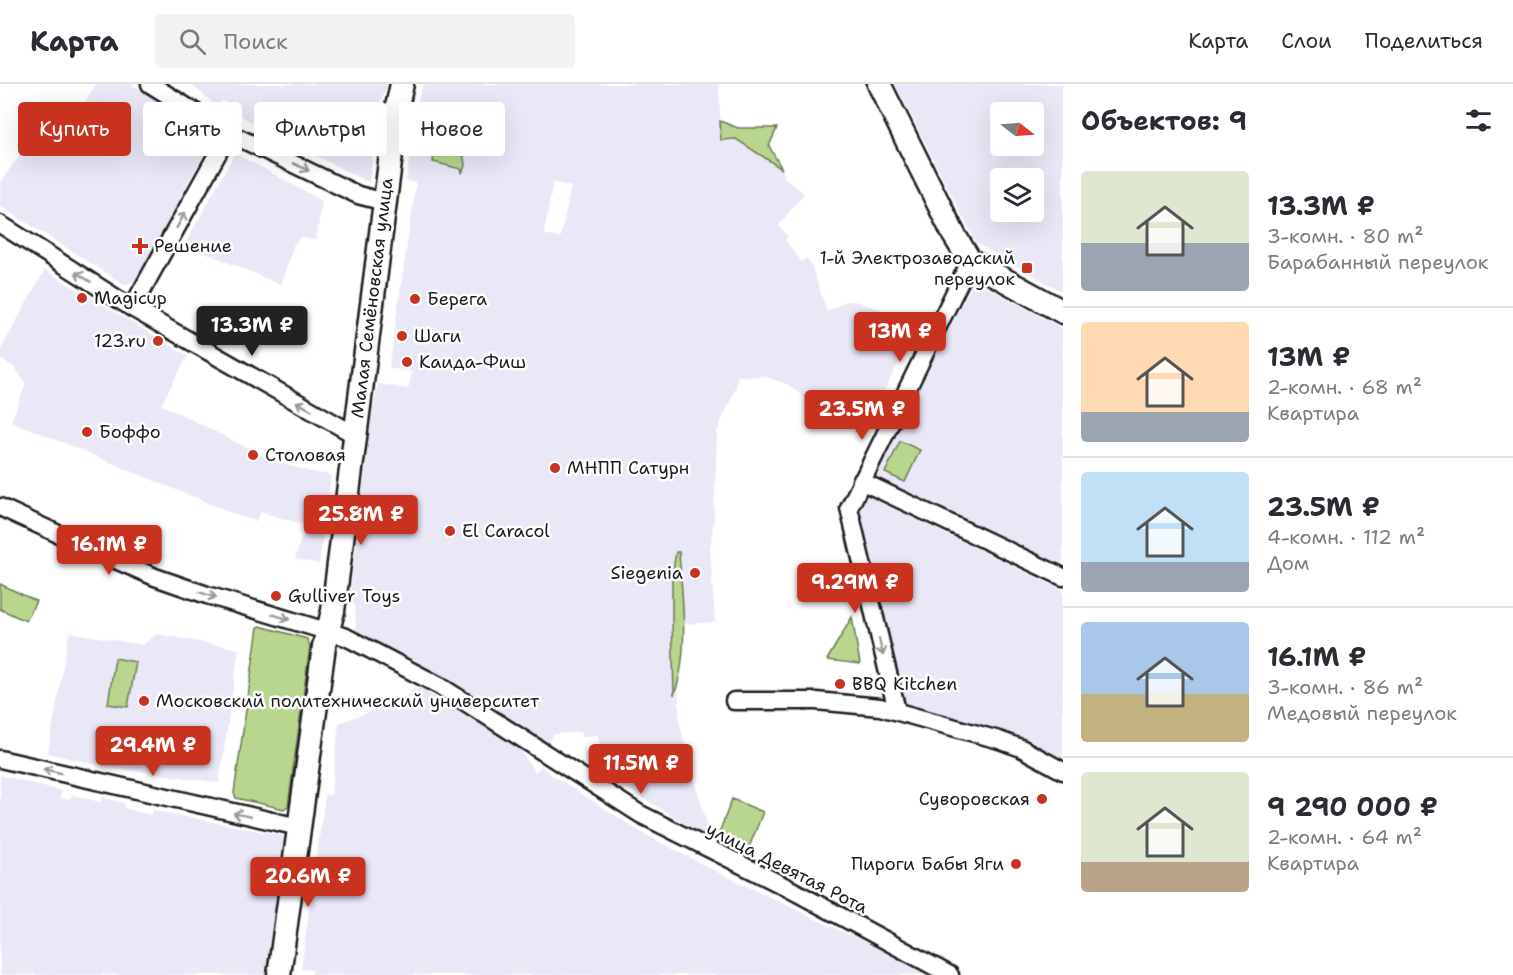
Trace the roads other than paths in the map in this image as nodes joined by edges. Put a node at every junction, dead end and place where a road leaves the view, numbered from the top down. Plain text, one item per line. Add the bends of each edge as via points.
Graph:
1 (150, 84) edge
2 (402, 84) edge
3 (879, 84) edge
4 (180, 102) edge
5 (242, 138) edge
6 (217, 156) edge
7 (385, 202) junction
8 (0, 224) edge
9 (970, 261) junction
10 (132, 308) junction
11 (1063, 312) edge
12 (355, 435) junction
13 (861, 481) junction
14 (0, 507) edge
15 (1063, 577) edge
16 (328, 631) junction
17 (734, 701) dead end
18 (897, 711) junction
19 (0, 759) edge
20 (1063, 771) edge
21 (299, 827) junction
22 (279, 975) edge
23 (950, 975) edge

1 - 4 street
2 - 7 street, Малая Семёновская улица
3 - 9 street
5 -> 7 street via 358,195
10 -> 6 street
7 - 12 street, Малая Семёновская улица
10 -> 8 street
9 - 11 street
9 - 13 street
12 -> 10 street
12 - 16 street, Малая Семёновская улица
13 - 15 street
13 -> 18 street via 849,508
14 -> 16 street, улица Девятая Рота via 155,576
16 - 21 street, Малая Семёновская улица
16 - 23 street, улица Девятая Рота via 440,686 640,814
17 - 18 street via 826,701
18 - 20 street via 1021,748
21 -> 19 street
21 - 22 street, Малая Семёновская улица

